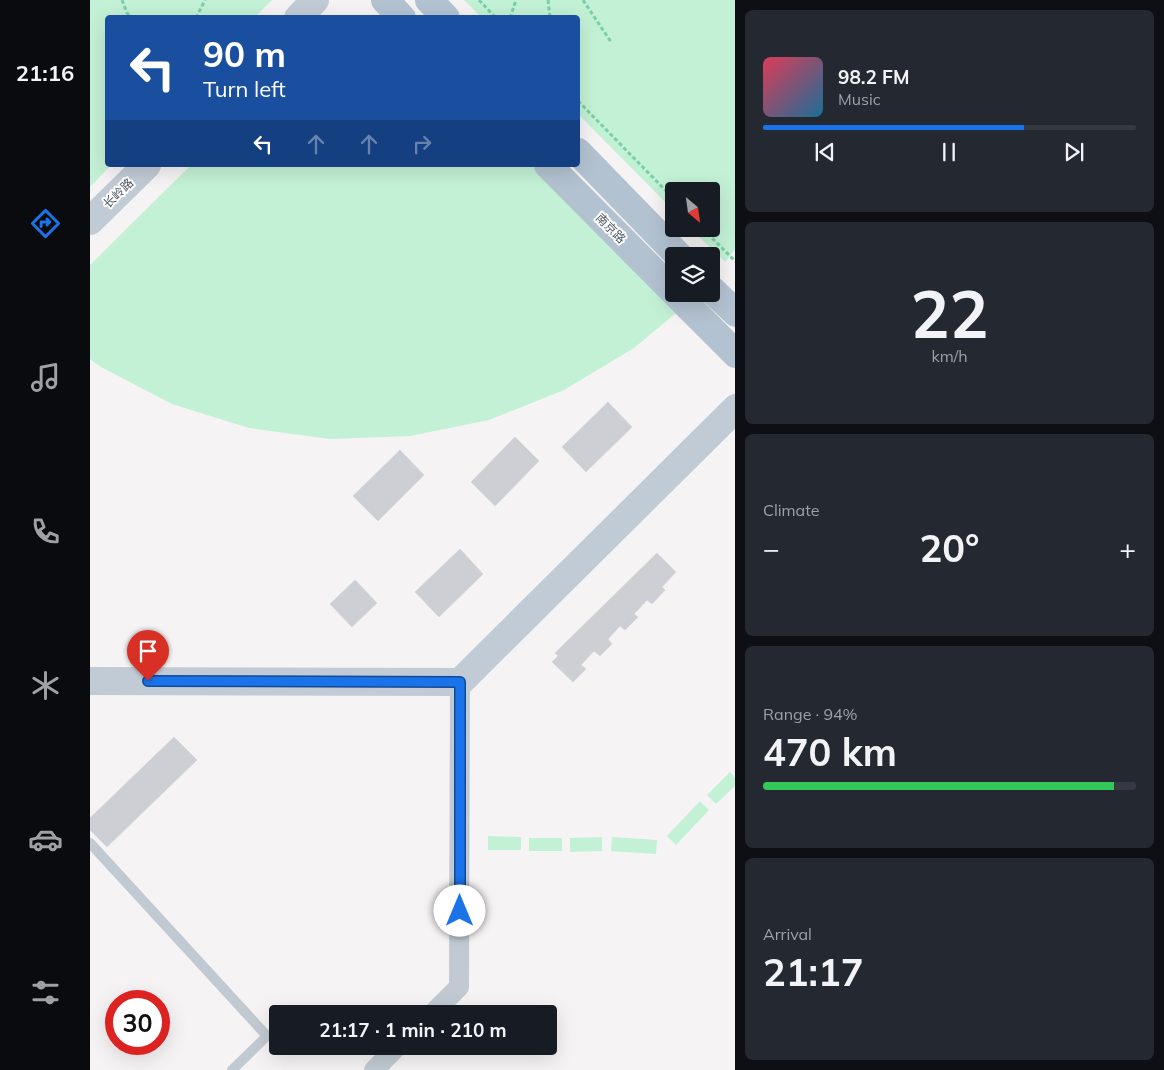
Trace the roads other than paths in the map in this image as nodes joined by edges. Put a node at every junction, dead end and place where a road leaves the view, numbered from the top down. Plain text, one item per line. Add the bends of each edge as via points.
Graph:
1 (316, 0) edge
2 (385, 0) edge
3 (429, 0) edge
4 (301, 15) edge
5 (399, 15) edge
6 (443, 15) edge
7 (580, 154) edge
8 (145, 167) edge
9 (550, 167) edge
10 (90, 221) edge
11 (670, 247) edge
12 (665, 283) edge
13 (720, 298) edge
14 (684, 302) edge
15 (735, 314) edge
16 (735, 354) edge
17 (735, 408) edge
18 (90, 681) edge
19 (460, 682) junction
20 (90, 843) edge
21 (441, 1005) edge
22 (389, 1055) edge
23 (232, 1070) edge
24 (374, 1070) edge

1 - 4 street
2 - 5 main road
3 - 6 main road
7 - 11 main road
8 - 10 street, 长岭路
9 - 12 main road, 南京路
13 - 15 main road
14 - 16 main road, 南京路
17 - 19 street
18 - 19 street
19 - 21 street via 459,987
20 - 23 lane via 267,1036
22 - 24 street

